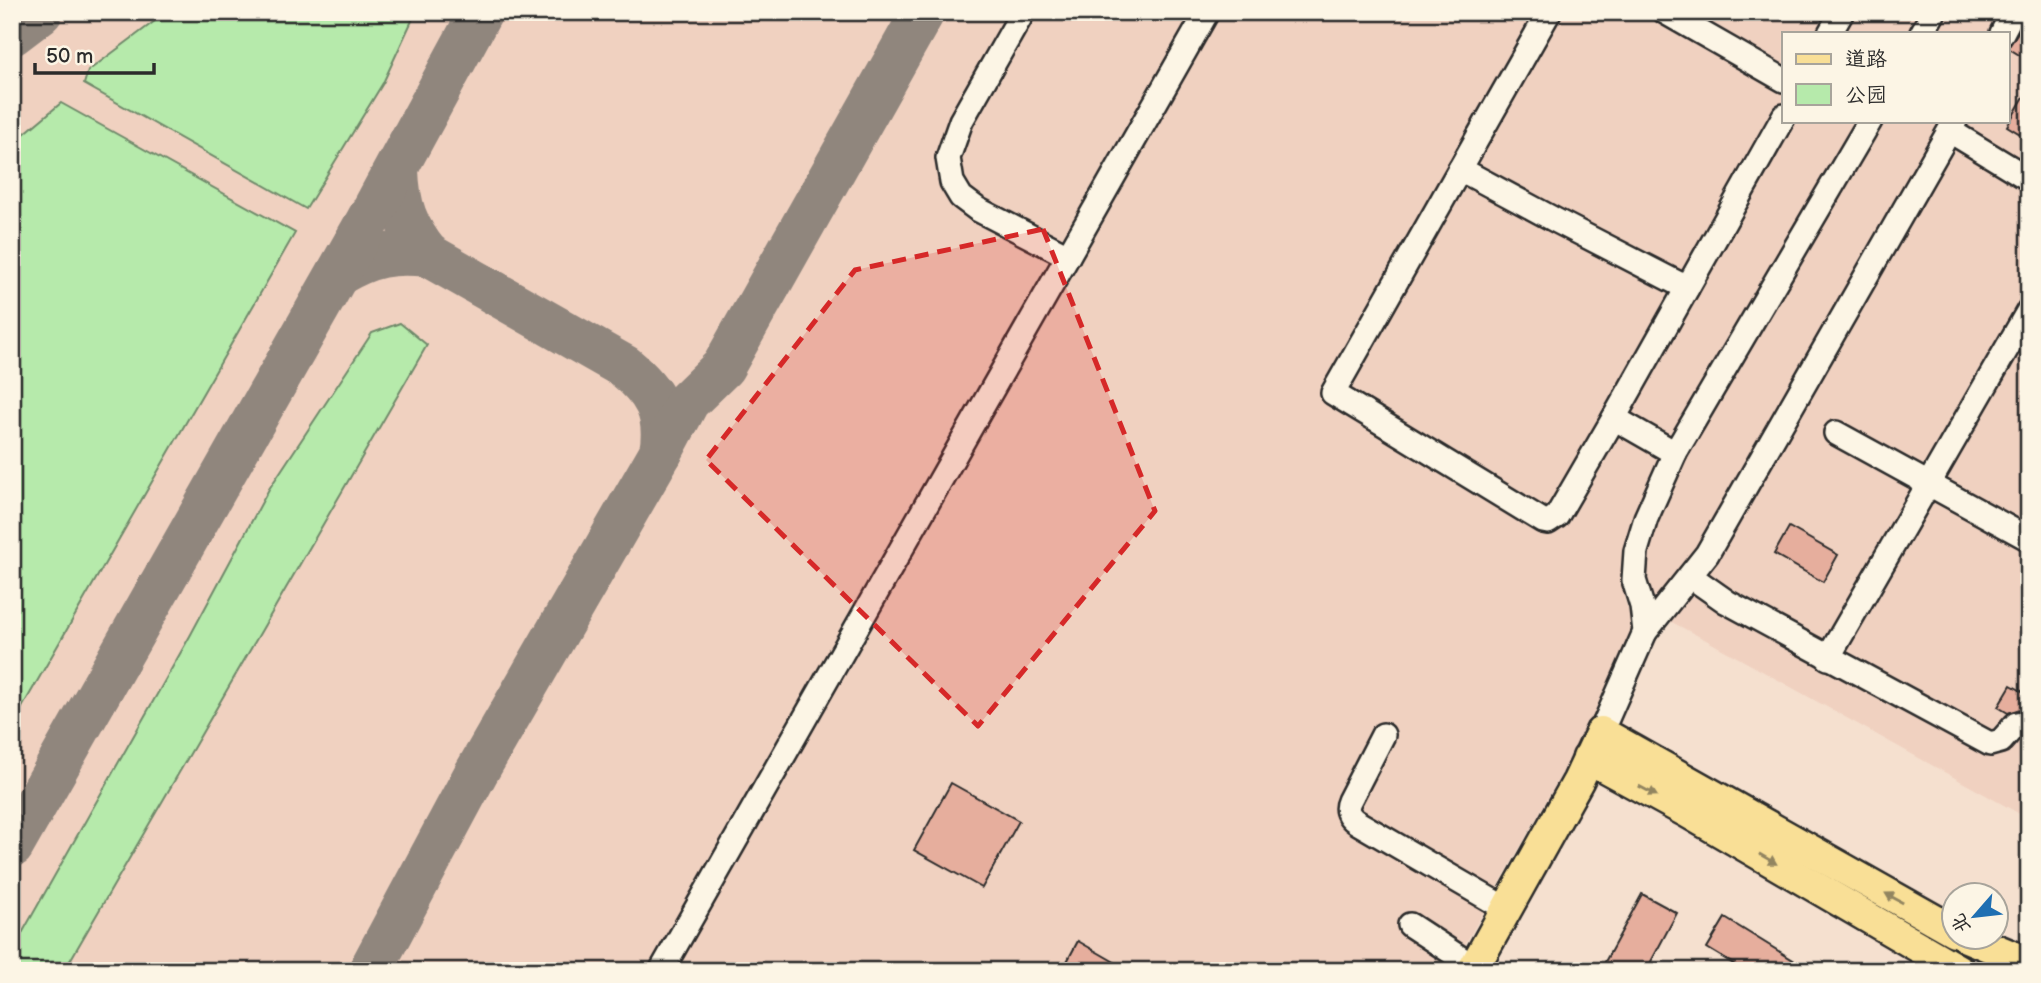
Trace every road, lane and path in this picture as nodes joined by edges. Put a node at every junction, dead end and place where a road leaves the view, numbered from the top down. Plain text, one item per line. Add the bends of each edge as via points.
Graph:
1 (1023, 12) edge
2 (1207, 12) edge
3 (1549, 12) edge
4 (1665, 12) edge
5 (1842, 12) edge
6 (1934, 12) edge
7 (2012, 12) edge
8 (1831, 32) edge
9 (1923, 32) edge
10 (2002, 32) edge
11 (1782, 79) edge
12 (1782, 120) edge
13 (1869, 122) edge
14 (1952, 126) edge
15 (1460, 169) junction
16 (2029, 178) edge
17 (1068, 256) junction
18 (1687, 288) junction
19 (2029, 310) edge
20 (2020, 346) edge
21 (1614, 418) junction
22 (1836, 433) dead end
23 (1675, 453) junction
24 (1929, 483) junction
25 (2029, 539) edge
26 (1690, 576) junction
27 (1645, 632) junction
28 (1828, 658) junction
29 (2029, 726) edge
30 (1601, 732) junction
31 (1383, 735) dead end
32 (1588, 758) junction
33 (1496, 903) junction
34 (1940, 923) edge
35 (1410, 925) dead end
36 (2000, 951) edge
37 (2029, 963) edge
38 (1465, 968) edge
39 (661, 971) edge
40 (1960, 971) edge

1 - 17 lane via 961,121 948,158 951,182 977,209
2 - 17 lane
3 - 15 lane
4 - 11 lane
5 - 8 lane
6 - 9 lane
7 - 10 lane
12 - 18 lane
13 - 23 lane
14 - 16 lane
14 - 26 lane via 1707,554
15 - 18 lane
15 - 21 lane via 1333,393 1548,522 1556,516
17 - 39 lane
18 - 21 lane
19 - 20 lane
20 - 24 lane
21 - 23 lane
22 - 24 lane
23 - 27 lane via 1636,551 1634,580
24 - 25 lane
24 - 28 lane
26 - 27 lane
26 - 28 lane
27 - 30 lane
28 - 29 lane via 1990,744 2001,741 2015,724
30 - 32 main road
34 -> 30 main road
31 - 33 lane via 1347,806 1348,813 1354,821
32 - 33 main road via 1567,775
32 - 38 main road
32 -> 40 main road
33 - 38 main road
35 - 38 lane
36 - 37 main road

